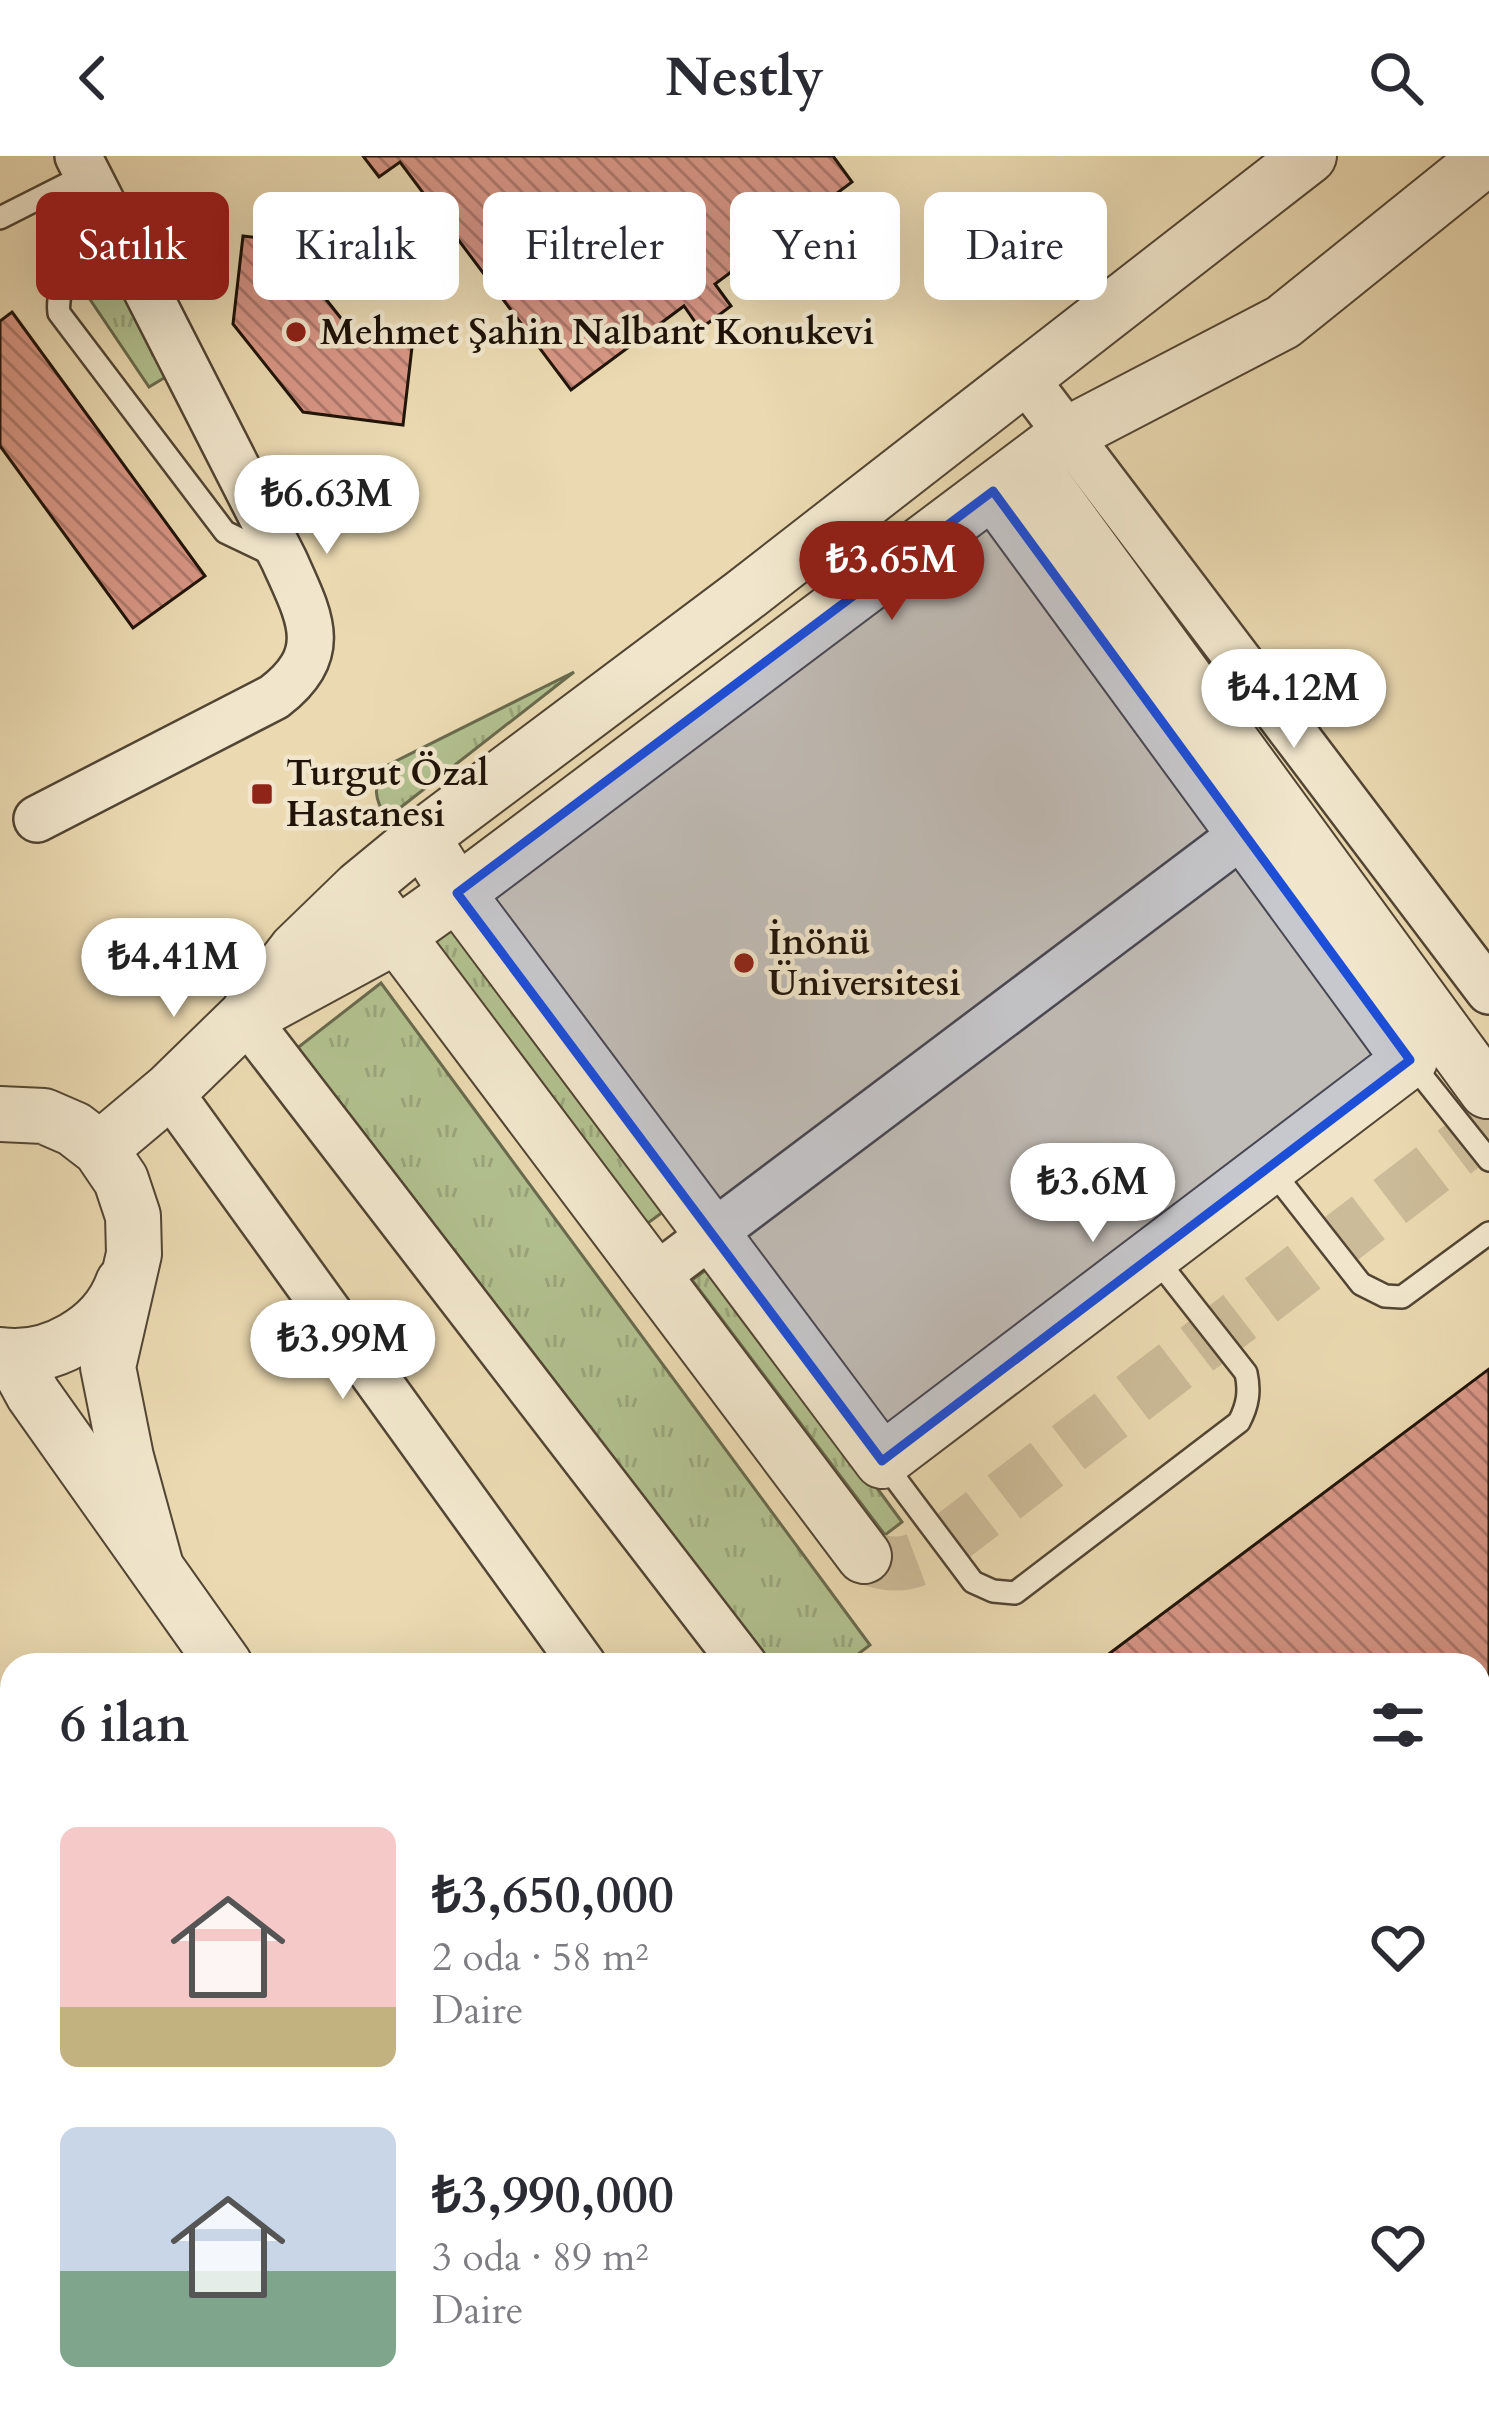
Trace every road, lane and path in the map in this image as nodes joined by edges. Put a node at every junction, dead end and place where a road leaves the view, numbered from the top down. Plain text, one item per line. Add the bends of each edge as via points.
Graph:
1 (1309, 156) edge
2 (1489, 156) edge
3 (83, 165) edge
4 (96, 192) edge
5 (0, 218) edge
6 (58, 300) edge
7 (151, 300) edge
8 (1025, 378) junction
9 (1030, 463) junction
10 (284, 560) junction
11 (37, 819) dead end
12 (1261, 820) junction
13 (422, 837) junction
14 (361, 888) junction
15 (458, 893) junction
16 (398, 935) junction
17 (1489, 992) edge
18 (245, 1017) junction
19 (1410, 1060) junction
20 (169, 1091) junction
21 (1487, 1091) edge
22 (4, 1108) edge
23 (100, 1149) junction
24 (1489, 1160) edge
25 (1269, 1167) junction
26 (1489, 1233) edge
27 (712, 1234) junction
28 (134, 1253) junction
29 (1154, 1255) junction
30 (655, 1276) junction
31 (6, 1356) edge
32 (882, 1461) junction
33 (864, 1556) dead end
34 (155, 1563) junction
35 (217, 1653) edge
36 (575, 1653) edge
37 (735, 1653) edge

1 - 8 street
2 - 9 street via 1283,322
3 - 4 street
3 - 5 lane
6 - 10 lane via 59,313 225,532
7 - 10 street
8 - 9 street
8 - 13 street
9 - 12 street
9 - 15 street
9 - 17 street
10 - 11 street via 312,622 308,657 289,686
12 - 19 street
12 - 21 street
12 - 27 street
13 - 14 street
13 - 15 street
14 - 16 street
14 - 18 street via 296,950
15 - 16 street
15 - 27 street
16 - 18 street
16 - 30 street
18 - 20 street
18 - 37 street
19 - 24 lane
19 - 25 street
20 - 23 street
20 - 36 street
22 - 23 street via 44,1116
23 - 28 street via 134,1216
25 - 26 lane via 1361,1284 1384,1296 1402,1297
25 - 29 street
27 - 30 street
27 - 32 street
28 - 31 street via 119,1294 92,1328 55,1349
28 - 34 street via 108,1367
29 - 32 street
29 - 32 lane via 1246,1373 1244,1413 1015,1593 973,1582
30 - 33 street
31 - 34 street
34 - 35 street

